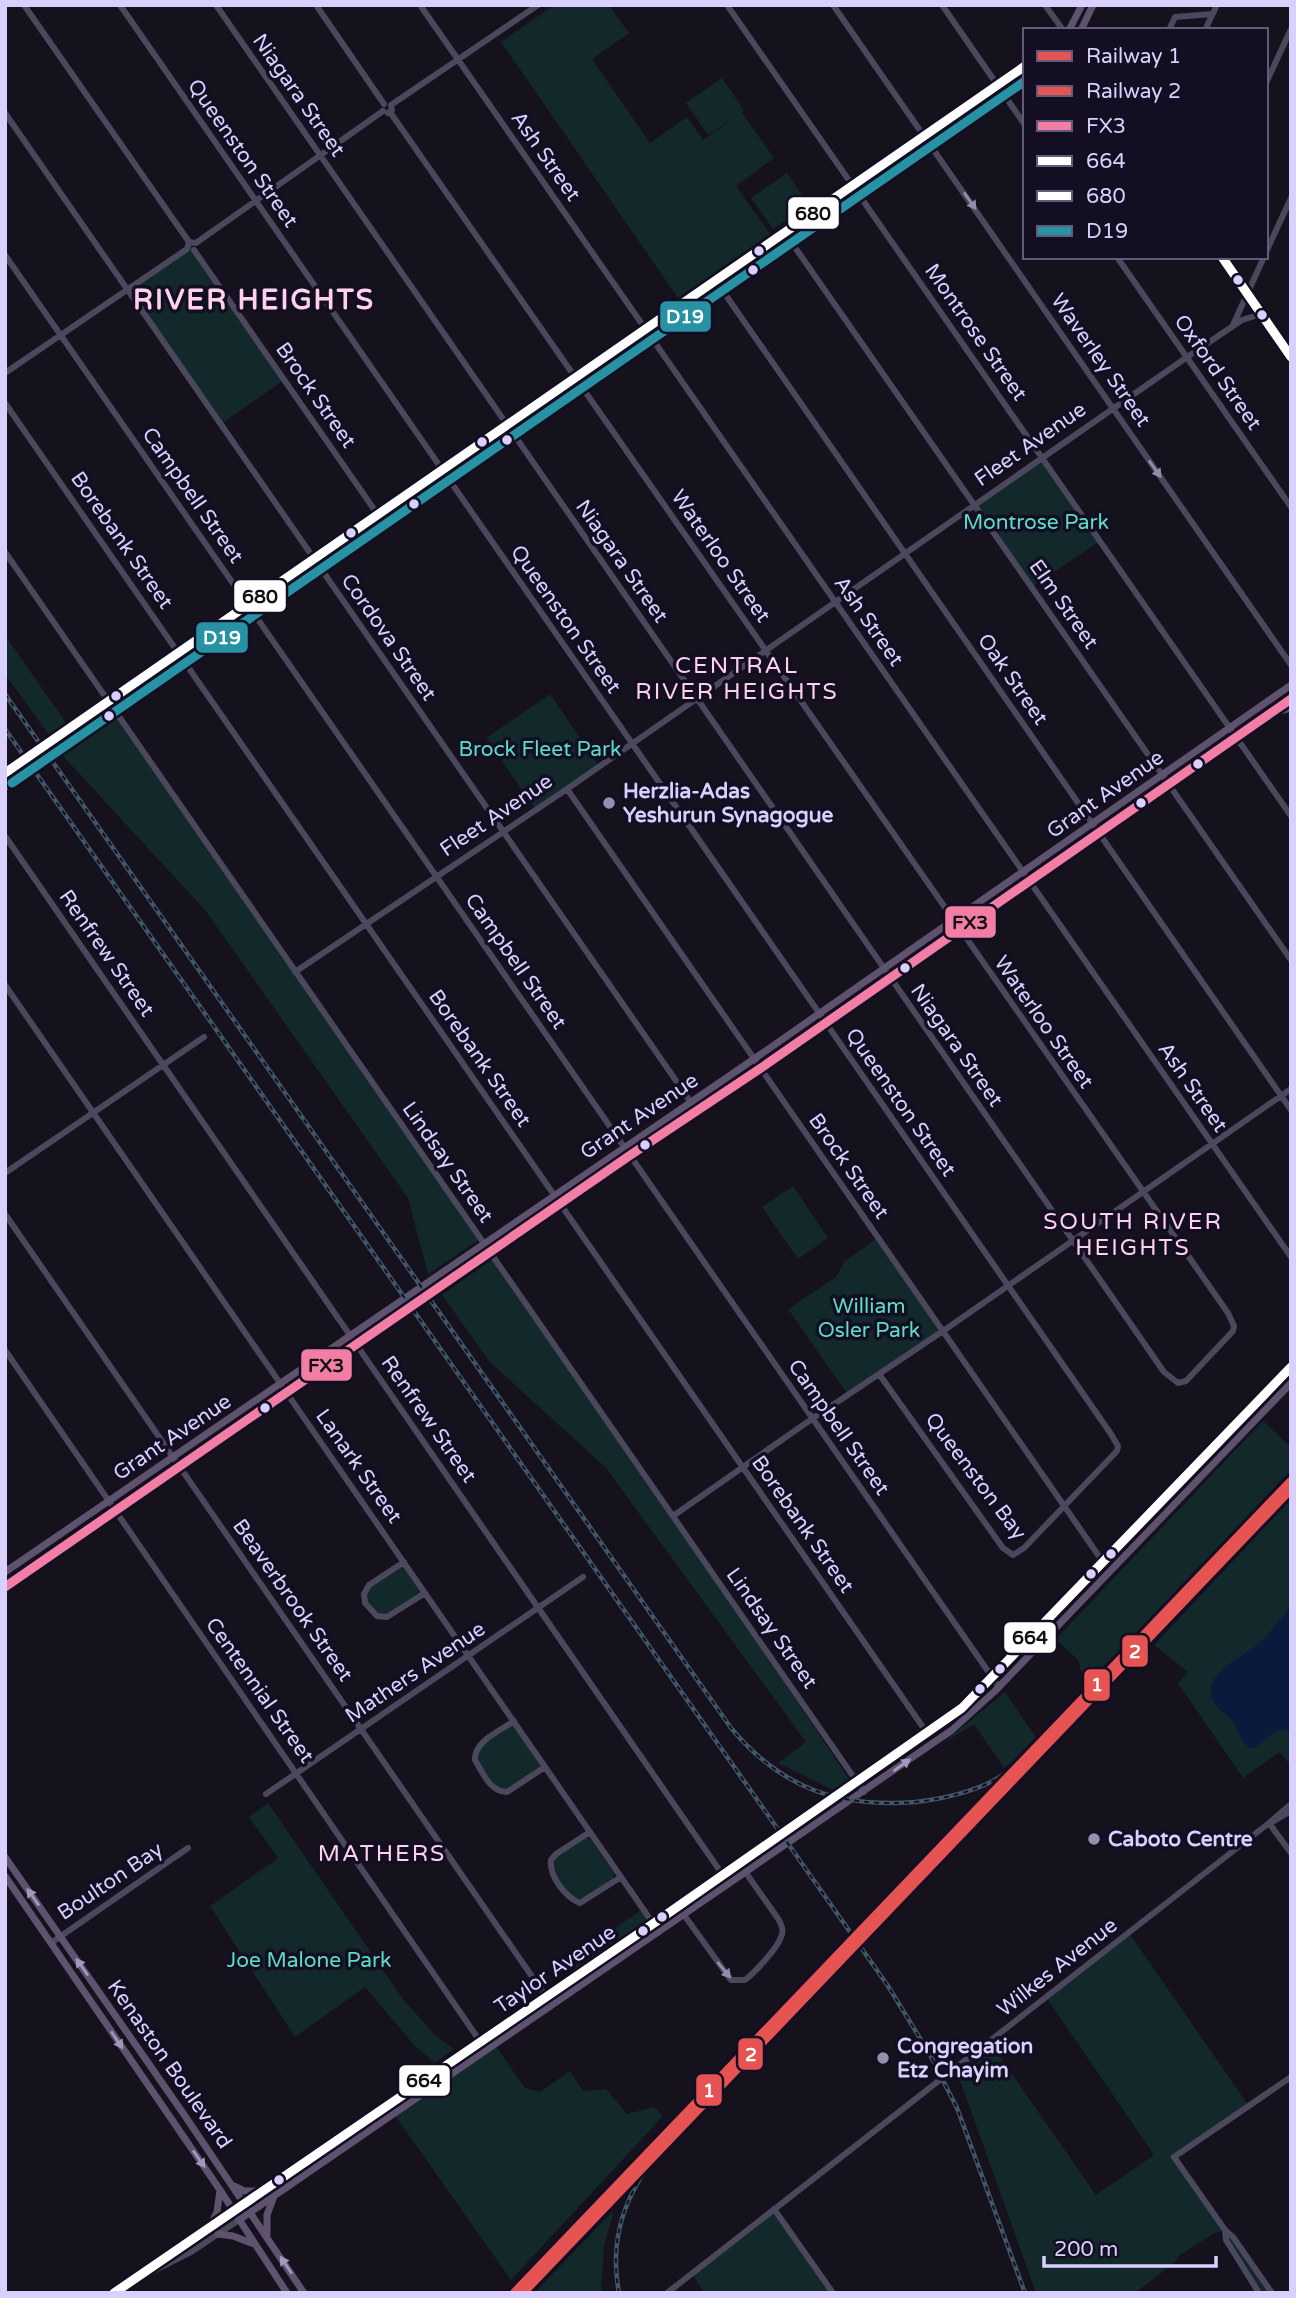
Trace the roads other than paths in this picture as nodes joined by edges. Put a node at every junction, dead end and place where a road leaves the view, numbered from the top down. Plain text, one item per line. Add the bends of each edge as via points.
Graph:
1 (24, 5) edge
2 (120, 5) edge
3 (216, 5) edge
4 (316, 5) edge
5 (420, 5) edge
6 (538, 5) edge
7 (727, 5) edge
8 (833, 5) edge
9 (942, 5) edge
10 (1045, 5) edge
11 (1082, 5) edge
12 (1093, 5) edge
13 (1217, 5) edge
14 (526, 8) edge
15 (1212, 14) junction
16 (1062, 28) edge
17 (1070, 28) edge
18 (1082, 28) edge
19 (1170, 28) edge
20 (1207, 28) edge
21 (1291, 29) edge
22 (458, 60) junction
23 (1023, 67) edge
24 (1268, 79) edge
25 (1023, 81) edge
26 (997, 85) junction
27 (1004, 94) junction
28 (387, 108) junction
29 (5, 113) edge
30 (1023, 122) edge
31 (924, 136) junction
32 (931, 145) junction
33 (320, 156) junction
34 (853, 185) junction
35 (859, 195) junction
36 (1291, 198) edge
37 (254, 201) junction
38 (785, 233) junction
39 (792, 243) junction
40 (191, 246) junction
41 (1268, 248) edge
42 (5, 255) edge
43 (1118, 259) edge
44 (1223, 259) edge
45 (1263, 259) edge
46 (716, 281) junction
47 (127, 289) junction
48 (722, 291) junction
49 (1247, 293) junction
50 (1261, 314) junction
51 (1232, 327) junction
52 (645, 330) junction
53 (61, 335) junction
54 (652, 340) junction
55 (1186, 357) junction
56 (1291, 357) edge
57 (5, 373) edge
58 (576, 379) junction
59 (583, 388) junction
60 (5, 403) edge
61 (1113, 408) junction
62 (507, 426) junction
63 (514, 436) junction
64 (1042, 457) junction
65 (443, 471) junction
66 (449, 480) junction
67 (974, 504) junction
68 (1291, 507) edge
69 (378, 516) junction
70 (385, 525) junction
71 (5, 552) edge
72 (904, 553) junction
73 (315, 559) junction
74 (321, 569) junction
75 (834, 602) junction
76 (248, 605) junction
77 (255, 614) junction
78 (765, 650) junction
79 (178, 653) junction
80 (185, 662) junction
81 (1291, 665) edge
82 (1291, 685) edge
83 (696, 698) junction
84 (1291, 699) edge
85 (108, 701) junction
86 (1291, 708) edge
87 (115, 711) junction
88 (1271, 713) junction
89 (1230, 728) junction
90 (1236, 737) junction
91 (631, 743) junction
92 (5, 773) edge
93 (1163, 776) junction
94 (1169, 784) junction
95 (5, 786) edge
96 (567, 789) junction
97 (1291, 816) edge
98 (1092, 823) junction
99 (503, 832) junction
100 (1099, 833) junction
101 (5, 836) edge
102 (1023, 872) junction
103 (436, 876) junction
104 (1029, 881) junction
105 (953, 921) junction
106 (367, 925) junction
107 (959, 931) junction
108 (1291, 960) edge
109 (883, 969) junction
110 (295, 972) junction
111 (890, 979) junction
112 (5, 985) edge
113 (818, 1014) junction
114 (825, 1023) junction
115 (204, 1037) dead end
116 (754, 1059) junction
117 (163, 1065) junction
118 (761, 1068) junction
119 (1291, 1090) edge
120 (1281, 1096) junction
121 (690, 1101) junction
122 (1291, 1110) edge
123 (697, 1111) junction
124 (94, 1112) junction
125 (1212, 1144) junction
126 (623, 1147) junction
127 (629, 1156) junction
128 (5, 1173) edge
129 (1142, 1193) junction
130 (554, 1195) junction
131 (560, 1204) junction
132 (5, 1214) edge
133 (1072, 1241) junction
134 (483, 1244) junction
135 (490, 1253) junction
136 (1291, 1257) edge
137 (1008, 1286) junction
138 (943, 1331) junction
139 (350, 1336) junction
140 (357, 1345) junction
141 (5, 1350) edge
142 (1291, 1367) edge
143 (879, 1374) junction
144 (1291, 1383) edge
145 (281, 1384) junction
146 (287, 1393) junction
147 (812, 1419) junction
148 (1230, 1430) junction
149 (1227, 1449) junction
150 (173, 1457) junction
151 (180, 1466) junction
152 (742, 1467) junction
153 (109, 1501) junction
154 (1065, 1507) junction
155 (116, 1511) junction
156 (673, 1516) junction
157 (404, 1562) junction
158 (1103, 1562) junction
159 (5, 1573) edge
160 (583, 1577) dead end
161 (5, 1587) edge
162 (425, 1593) junction
163 (538, 1608) junction
164 (468, 1657) junction
165 (992, 1679) junction
166 (999, 1687) junction
167 (514, 1721) junction
168 (361, 1730) junction
169 (927, 1733) junction
170 (545, 1767) junction
171 (296, 1773) junction
172 (857, 1782) junction
173 (864, 1792) junction
174 (266, 1794) dead end
175 (1291, 1804) edge
176 (1291, 1811) edge
177 (1269, 1823) junction
178 (590, 1832) junction
179 (188, 1848) dead end
180 (1291, 1853) edge
181 (5, 1857) edge
182 (739, 1863) junction
183 (745, 1873) junction
184 (723, 1874) junction
185 (5, 1876) edge
186 (621, 1877) junction
187 (729, 1884) junction
188 (684, 1915) junction
189 (653, 1923) junction
190 (659, 1932) junction
191 (60, 1936) junction
192 (51, 1943) junction
193 (545, 1997) junction
194 (550, 2007) junction
195 (480, 2041) junction
196 (486, 2050) junction
197 (1291, 2077) edge
198 (231, 2183) junction
199 (220, 2190) junction
200 (262, 2191) junction
201 (274, 2196) junction
202 (244, 2204) junction
203 (775, 2209) junction
204 (233, 2211) junction
205 (250, 2213) junction
206 (239, 2220) junction
207 (210, 2226) junction
208 (1225, 2230) junction
209 (218, 2234) junction
210 (267, 2237) junction
211 (254, 2244) junction
212 (124, 2285) junction
213 (114, 2293) edge
214 (287, 2293) edge
215 (304, 2293) edge
216 (667, 2293) edge
217 (833, 2293) edge
218 (1259, 2293) edge
219 (1272, 2293) edge

1 - 40 street, Brock Street
2 - 37 street, Queenston Street
3 - 33 street, Niagara Street
4 - 28 street, Waterloo Street
5 - 22 street, Ash Street
6 - 14 street
7 - 34 street, Montrose Street
8 - 31 street, Waverley Street
9 - 26 street
10 - 16 street
11 - 17 main road
12 - 18 main road
13 - 15 street
14 - 22 street
15 - 19 street via 1175,17
15 - 20 street
21 - 24 street
22 - 28 street
22 - 52 street, Ash Street
23 - 26 main road
25 - 27 main road
26 - 27 street
26 - 31 main road
27 - 30 street
27 - 32 main road
28 - 33 street
28 - 58 street, Waterloo Street
29 - 47 street, Cordova Street
31 - 32 street, Waverley Street
31 - 34 main road
32 - 35 main road
32 -> 61 street, Waverley Street
33 - 37 street
33 - 62 street, Niagara Street
34 - 35 street, Montrose Street
34 - 38 main road
35 - 39 main road
35 - 64 street, Montrose Street
36 - 41 street
37 - 40 street
37 - 65 street, Queenston Street
38 - 39 street, Elm Street
38 - 46 main road
39 - 48 main road
39 - 67 street, Elm Street
40 - 47 street
40 - 69 street, Brock Street
42 - 53 street, Campbell Street
43 - 55 street, Oxford Street
44 - 49 street
45 - 49 street
46 - 48 street, Oak Street
46 - 52 main road
47 - 53 street
47 - 73 street, Cordova Street
48 - 54 main road
48 - 72 street, Oak Street
49 - 50 street
49 - 51 street
50 - 51 street, Fleet Avenue
50 - 56 street
51 - 55 street, Fleet Avenue
52 - 54 street, Ash Street
52 - 58 main road
53 - 57 street
53 - 76 street, Campbell Street
54 - 59 main road
54 - 75 street, Ash Street
55 - 61 street, Fleet Avenue
55 - 68 street, Oxford Street
58 - 59 street, Waterloo Street
58 - 62 main road
59 - 63 main road
59 - 78 street, Waterloo Street
60 - 79 street, Borebank Street
61 - 64 street, Fleet Avenue
61 -> 81 street, Waverley Street
62 - 63 street, Niagara Street
62 - 65 main road
63 - 66 main road
63 - 83 street, Niagara Street
64 - 67 street, Fleet Avenue
64 - 89 street, Montrose Street
65 - 66 street, Queenston Street
65 - 69 main road
66 - 70 main road
66 - 91 street, Queenston Street
67 - 72 street, Fleet Avenue
67 - 93 street, Elm Street
69 - 70 street, Brock Street
69 - 73 main road
70 - 74 main road
71 - 85 street, Lindsay Street
72 - 75 street, Fleet Avenue
72 - 98 street, Oak Street
73 - 74 street, Cordova Street
73 - 76 main road
74 - 77 main road
74 - 99 street, Cordova Street
75 - 78 street, Fleet Avenue
75 - 102 street, Ash Street
76 - 77 street, Campbell Street
76 - 79 main road
77 - 80 main road
77 - 103 street, Campbell Street
78 - 83 street, Fleet Avenue
78 - 105 street, Waterloo Street
79 - 80 street, Borebank Street
79 - 85 main road
80 - 87 main road
80 - 106 street, Borebank Street
82 - 89 main road, Grant Avenue
83 - 91 street, Fleet Avenue
83 - 109 street, Niagara Street
84 - 88 main road, Grant Avenue
85 - 87 street, Lindsay Street
85 - 92 main road
86 - 88 main road
87 - 95 main road
87 - 110 street, Lindsay Street
88 - 90 main road, Grant Avenue
89 - 90 street, Montrose Street
89 - 93 main road, Grant Avenue
90 - 94 main road, Grant Avenue
90 - 97 street, Montrose Street
91 - 96 street, Fleet Avenue
91 - 113 street, Queenston Street
93 - 94 street, Elm Street
93 - 98 main road, Grant Avenue
94 - 100 main road, Grant Avenue
94 - 108 street, Elm Street
96 - 99 street, Fleet Avenue
96 - 116 street, Brock Street
98 - 100 street, Oak Street
98 - 102 main road, Grant Avenue
99 - 103 street, Fleet Avenue
99 - 121 street, Cordova Street
100 - 104 main road, Grant Avenue
100 - 120 street, Oak Street
101 - 117 street, Renfrew Street
102 - 104 street, Ash Street
102 - 105 main road, Grant Avenue
103 - 106 street, Fleet Avenue
103 - 126 street, Campbell Street
104 - 107 main road, Grant Avenue
104 - 125 street, Ash Street
105 - 107 street, Waterloo Street
105 - 109 main road, Grant Avenue
106 - 110 street, Fleet Avenue
106 - 130 street, Borebank Street
107 - 111 main road, Grant Avenue
107 - 129 street, Waterloo Street
109 - 111 street, Niagara Street
109 - 113 main road, Grant Avenue
110 - 134 street, Lindsay Street
111 - 114 main road, Grant Avenue
111 - 133 street, Niagara Street
112 - 124 street, Lanark Street
113 - 114 street, Queenston Street
113 - 116 main road, Grant Avenue
114 - 118 main road, Grant Avenue
114 - 137 street, Queenston Street
115 - 117 street
116 - 118 street, Brock Street
116 - 121 main road, Grant Avenue
117 - 124 street
117 - 139 street, Renfrew Street
118 - 123 main road, Grant Avenue
118 - 138 street, Brock Street
119 - 120 street
120 - 122 street, Oak Street
120 - 125 street
121 - 123 street, Cordova Street
121 - 126 main road, Grant Avenue
123 - 127 main road, Grant Avenue
124 - 128 street
124 - 145 street, Lanark Street
125 - 129 street
125 - 136 street, Ash Street
126 - 127 street, Campbell Street
126 - 130 main road, Grant Avenue
127 - 131 main road, Grant Avenue
127 - 147 street, Campbell Street
129 - 133 street
129 - 133 street, Waterloo Street via 1234,1326 1186,1381 1178,1383 1164,1372
130 - 131 street, Borebank Street
130 - 134 main road, Grant Avenue
131 - 135 main road, Grant Avenue
131 - 152 street, Borebank Street
132 - 150 street, Beaverbrook Street
133 - 137 street
134 - 135 street, Lindsay Street
134 - 139 main road, Grant Avenue
135 - 140 main road, Grant Avenue
135 - 156 street, Lindsay Street
137 - 138 street
137 - 154 street, Queenston Bay via 1118,1446 1114,1456
138 - 143 street
138 - 154 street, Brock Street
139 - 140 street, Renfrew Street
139 - 145 main road, Grant Avenue
140 - 146 main road, Grant Avenue
140 - 163 street, Renfrew Street
141 - 153 street, Centennial Street
142 - 148 main road, Taylor Avenue
143 - 147 street
143 - 154 street, Queenston Bay via 1007,1553 1018,1553
144 - 149 main road, Taylor Avenue
145 - 146 street, Lanark Street
145 - 150 main road, Grant Avenue
146 - 151 main road, Grant Avenue
146 - 157 street, Lanark Street
147 - 152 street
147 - 165 street, Campbell Street
148 - 149 street
148 - 158 main road, Taylor Avenue
149 - 166 main road, Taylor Avenue
150 - 151 street, Beaverbrook Street
150 - 153 main road, Grant Avenue
151 - 155 main road, Grant Avenue
151 - 168 street, Beaverbrook Street
152 - 156 street
152 - 169 street, Borebank Street
153 - 155 street, Centennial Street
153 - 159 main road, Grant Avenue
154 - 158 street, Brock Street
155 - 161 main road, Grant Avenue
155 - 171 street, Centennial Street
156 - 172 street, Lindsay Street
157 - 162 street, Lanark Street
157 - 162 street via 369,1585 365,1603 377,1616 387,1617
158 - 165 main road, Taylor Avenue
160 - 163 street, Mathers Avenue
162 - 164 street, Lanark Street
163 - 164 street, Mathers Avenue
163 - 184 street, Renfrew Street
164 - 167 street, Lanark Street
164 - 168 street, Mathers Avenue
165 - 166 street, Campbell Street
165 - 169 main road, Taylor Avenue via 962,1709
173 -> 166 main road, Taylor Avenue via 952,1730
167 - 170 street, Lanark Street
167 - 170 street via 476,1750 475,1760 493,1788 507,1792
168 - 171 street, Mathers Avenue
168 - 193 street, Beaverbrook Street
169 - 172 main road, Taylor Avenue
170 - 178 street, Lanark Street
171 - 174 street, Mathers Avenue
171 - 195 street, Centennial Street
172 - 173 street, Lindsay Street
172 - 182 main road, Taylor Avenue
173 - 183 main road, Taylor Avenue
175 - 177 street, Wilkes Avenue
176 - 177 street, Wilkes Avenue
177 - 180 street
177 - 203 street, Wilkes Avenue
178 - 186 street, Lanark Street
178 - 186 street via 551,1860 553,1873 568,1896 580,1903
179 - 191 street, Boulton Bay
191 -> 181 main road, Kenaston Boulevard
182 - 183 street
182 - 184 main road, Taylor Avenue
183 - 187 main road, Taylor Avenue
188 -> 183 street via 727,1976 745,1980 779,1941 783,1929
184 - 187 street, Renfrew Street
184 - 189 main road, Taylor Avenue
185 - 192 main road, Kenaston Boulevard
186 - 189 street, Lanark Street
187 - 188 main road, Taylor Avenue
188 - 190 main road, Taylor Avenue
189 - 190 street, Lanark Street
189 - 193 main road, Taylor Avenue
190 - 194 main road, Taylor Avenue
191 - 192 street, Boulton Bay
198 -> 191 main road, Kenaston Boulevard
192 -> 199 main road, Kenaston Boulevard
193 - 194 street, Beaverbrook Street
193 - 195 main road, Taylor Avenue
194 - 196 main road, Taylor Avenue
195 - 196 street, Centennial Street
195 - 200 main road, Taylor Avenue
196 - 201 main road, Taylor Avenue
197 - 208 street via 1174,2157
198 - 200 main road via 244,2191
198 - 202 main road, Kenaston Boulevard
199 - 204 main road, Kenaston Boulevard
199 - 207 main road
200 - 202 main road, Taylor Avenue
201 - 205 main road, Taylor Avenue
201 - 210 main road via 267,2215
202 - 204 main road, Taylor Avenue
202 - 205 main road, Kenaston Boulevard
203 - 216 street, Wilkes Avenue
203 - 217 street
204 - 206 main road, Kenaston Boulevard
204 - 207 street, Taylor Avenue
205 - 206 main road, Taylor Avenue
205 - 210 main road, Kenaston Boulevard
206 - 209 street, Taylor Avenue
206 - 211 main road, Kenaston Boulevard
207 - 212 street, Taylor Avenue
208 - 218 street via 1226,2240
208 - 219 street
209 - 211 main road
209 - 212 street, Taylor Avenue
215 -> 210 main road, Kenaston Boulevard
211 - 214 main road, Kenaston Boulevard
212 - 213 street, Taylor Avenue

